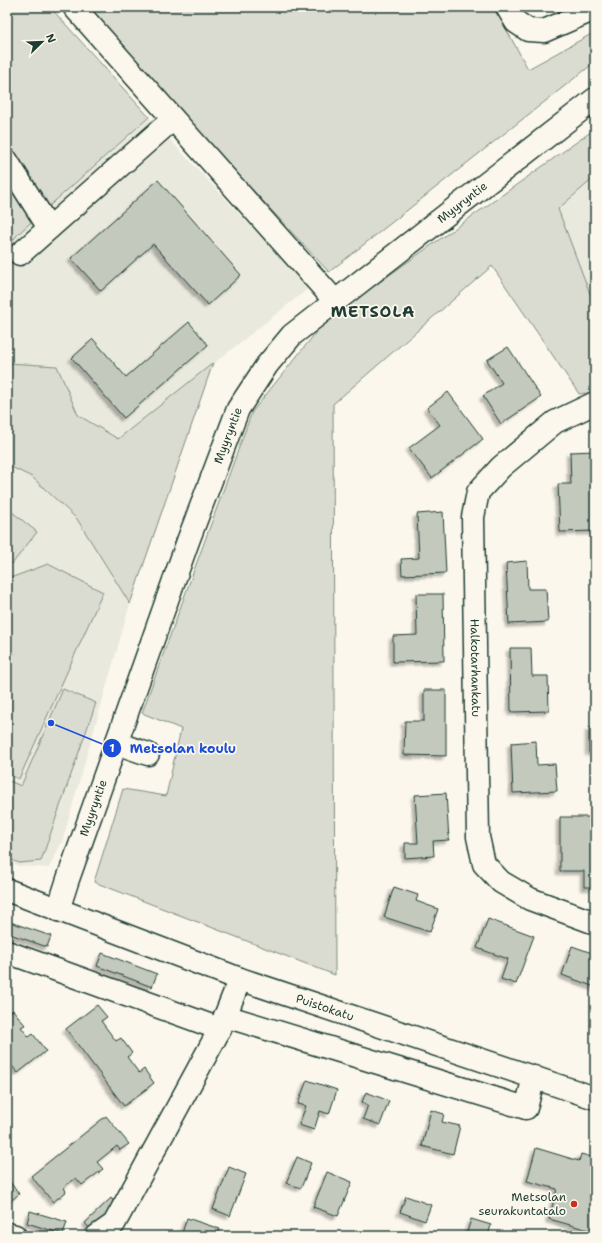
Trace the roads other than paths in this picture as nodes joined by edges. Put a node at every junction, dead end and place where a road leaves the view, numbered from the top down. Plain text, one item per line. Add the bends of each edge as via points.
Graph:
1 (74, 7) edge
2 (507, 7) edge
3 (595, 9) edge
4 (595, 99) edge
5 (173, 119) junction
6 (7, 161) edge
7 (49, 228) junction
8 (20, 254) dead end
9 (335, 301) junction
10 (595, 403) edge
11 (116, 743) junction
12 (148, 754) dead end
13 (7, 890) edge
14 (58, 910) junction
15 (595, 923) edge
16 (7, 952) edge
17 (240, 979) junction
18 (223, 1023) junction
19 (534, 1077) junction
20 (595, 1098) edge
21 (7, 1234) edge
22 (15, 1236) edge
23 (97, 1236) edge

1 - 5 street
2 - 3 street via 516,22 528,30 544,31
4 - 9 street, Myyryntie
5 - 7 street
5 - 9 street
6 - 7 street
7 - 8 street
9 - 11 street, Myyryntie via 292,335 267,365 238,409
10 - 15 street, Halkotarhankatu via 555,422 501,467 478,492 473,517 478,837 484,864 501,882 530,899
11 - 12 street
11 - 14 street, Myyryntie
13 - 14 street, Puistokatu
14 - 17 street, Puistokatu
16 - 18 street
17 - 18 street
17 - 19 street, Puistokatu
18 - 19 street via 526,1108
18 - 23 street via 114,1224
19 - 20 street, Puistokatu
21 - 22 street

